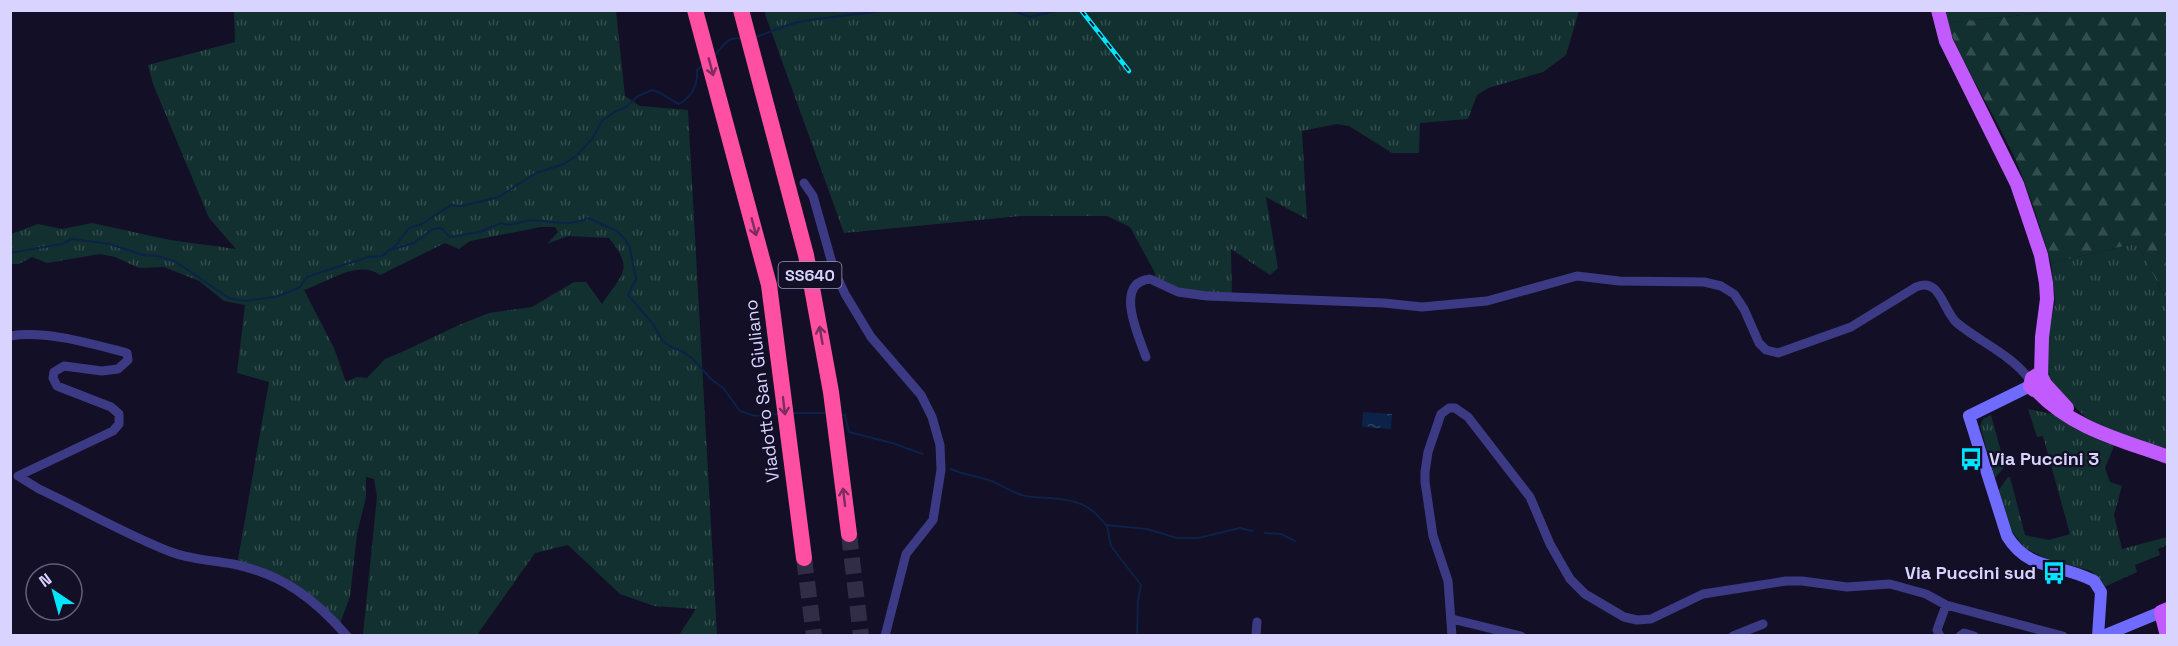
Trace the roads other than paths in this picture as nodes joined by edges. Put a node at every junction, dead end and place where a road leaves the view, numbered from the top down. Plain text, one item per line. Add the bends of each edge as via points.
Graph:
1 (696, 10) edge
2 (741, 10) edge
3 (1938, 10) edge
4 (804, 183) dead end
5 (10, 336) edge
6 (1146, 357) dead end
7 (2036, 382) junction
8 (2168, 457) edge
9 (849, 534) tunnel mouth
10 (804, 558) tunnel mouth
11 (1946, 605) junction
12 (2164, 611) edge
13 (1452, 619) junction
14 (1257, 622) dead end
15 (1763, 624) dead end
16 (347, 636) edge
17 (885, 636) edge
18 (1256, 636) edge
19 (1452, 636) edge
20 (1521, 636) edge
21 (1733, 636) edge
22 (1940, 636) edge
23 (1960, 636) edge
24 (1974, 636) edge
25 (2063, 636) edge
26 (2098, 636) edge
27 (2103, 636) edge
28 (2167, 636) edge

1 -> 10 highway, Viadotto San Giuliano / SS640 via 769,285
9 -> 2 highway, SS640 via 831,392 806,255
3 - 7 main road via 1946,41 2017,184 2041,255 2047,299 2042,337 2036,349
4 - 17 street via 813,196 834,270 845,294 872,337 921,394 940,445 941,470 933,520 906,554
5 - 16 street via 69,339 128,353 128,360 118,369 64,366 54,372 57,386 111,407 119,414 119,424 113,431 18,476 172,552 268,573 318,604
6 - 7 street via 1130,297 1146,279 1188,294 1422,307 1487,301 1577,276 1713,283 1734,294 1759,343 1778,353 1851,327 1924,284 1937,291 1957,323
7 - 8 main road via 2091,429
7 - 26 main road via 1969,416 2007,536 2029,559 2094,580 2101,592
11 - 13 street via 1901,585 1846,587 1786,581 1703,594 1651,619 1624,617 1576,586 1558,561 1530,497 1468,417 1459,409 1449,408 1438,418 1428,452 1425,482 1433,536 1449,581
11 - 22 street via 1937,630
11 - 25 street
12 - 27 main road
12 - 28 main road
13 - 19 street
13 - 20 street
14 - 18 street
15 - 21 street
23 - 24 street

